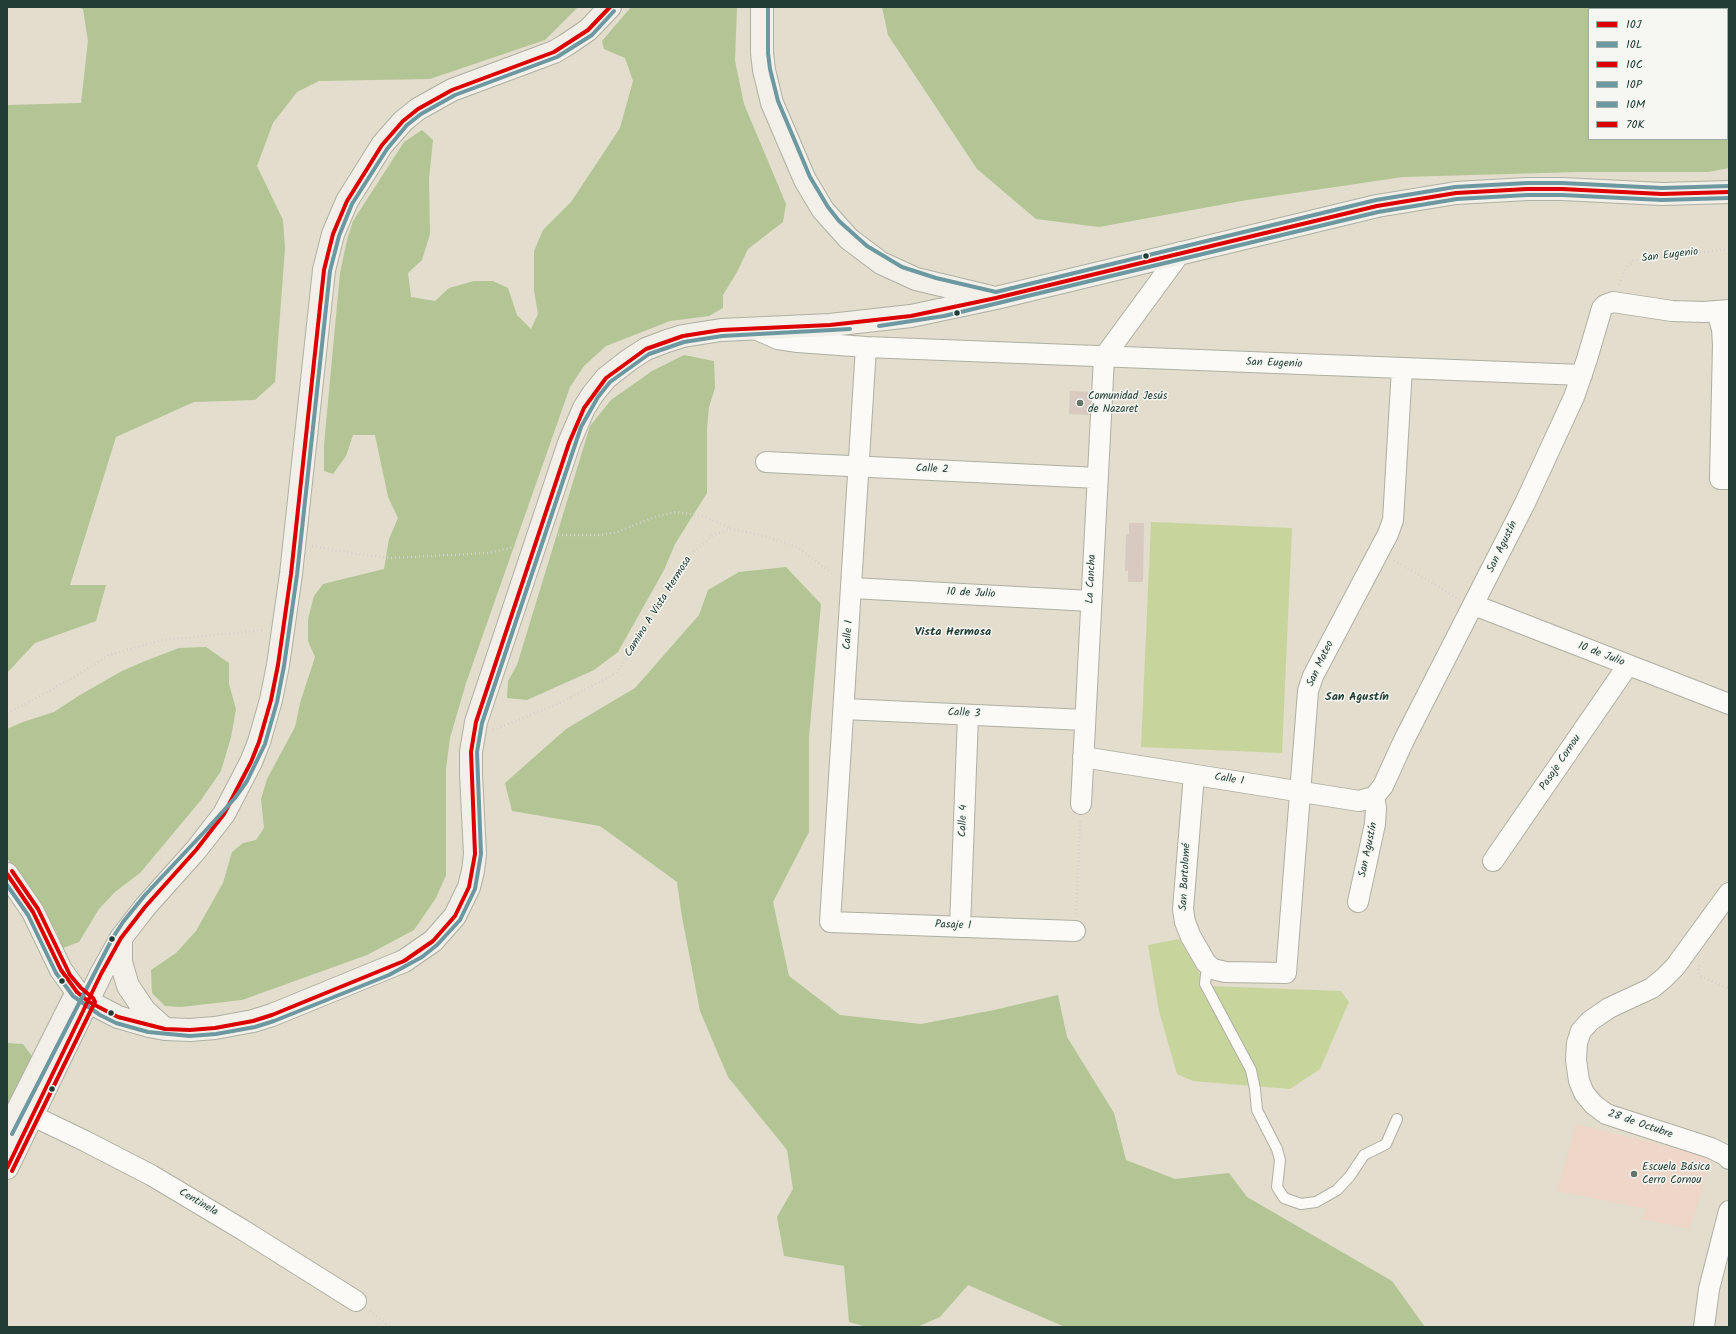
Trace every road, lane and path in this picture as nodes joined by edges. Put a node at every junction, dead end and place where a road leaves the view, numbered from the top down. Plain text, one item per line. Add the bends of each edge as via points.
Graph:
1 (610, 7) edge
2 (762, 7) edge
3 (1729, 192) edge
4 (1729, 249) edge
5 (1181, 252) junction
6 (996, 298) junction
7 (1613, 302) junction
8 (1723, 311) edge
9 (753, 328) junction
10 (866, 347) junction
11 (1104, 357) junction
12 (1402, 368) junction
13 (1582, 375) junction
14 (766, 462) dead end
15 (859, 466) junction
16 (1098, 478) junction
17 (1729, 479) edge
18 (730, 529) junction
19 (537, 539) junction
20 (294, 546) junction
21 (1379, 551) junction
22 (852, 588) junction
23 (1091, 601) junction
24 (1474, 606) junction
25 (283, 629) junction
26 (1628, 665) junction
27 (1729, 704) edge
28 (844, 709) junction
29 (7, 713) edge
30 (968, 714) junction
31 (1085, 720) junction
32 (473, 736) junction
33 (1083, 757) junction
34 (1194, 775) junction
35 (242, 778) junction
36 (1299, 792) junction
37 (1374, 796) junction
38 (1081, 804) joint
39 (1493, 861) dead end
40 (7, 874) edge
41 (1729, 893) edge
42 (1358, 902) dead end
43 (830, 922) joint
44 (960, 926) junction
45 (1075, 931) joint
46 (121, 938) junction
47 (1699, 961) dead end
48 (1209, 966) junction
49 (1729, 989) edge
50 (83, 997) junction
51 (165, 1029) junction
52 (32, 1116) junction
53 (1397, 1119) dead end
54 (7, 1131) edge
55 (1729, 1159) edge
56 (7, 1168) edge
57 (1729, 1211) edge
58 (356, 1301) joint
59 (390, 1327) edge
60 (1704, 1327) edge

1 - 20 main road via 588,30 554,52 452,90 418,109 403,121 382,145 356,187 333,234 324,270
2 - 6 main road via 762,54 772,103 805,180 835,225 863,251 900,272 934,284
3 - 5 main road via 1662,194 1527,188 1456,193 1377,206
4 - 7 path, San Eugenio via 1633,261 1625,269
5 - 6 main road
5 - 11 street
6 - 9 main road via 911,316 830,325
7 - 8 street via 1672,311
7 - 13 street, San Agustín via 1605,305 1601,312
8 - 17 street via 1720,479
9 - 10 street, San Eugenio via 778,339
9 - 19 main road via 702,332 667,341 646,349 606,378 593,394 576,424
10 - 11 street, San Eugenio
10 - 15 street, Calle 1
11 - 12 street, San Eugenio
11 - 16 street, La Cancha
12 - 13 street, San Eugenio
12 - 21 street, San Mateo via 1394,511
13 - 24 street, San Agustín via 1525,503
14 - 15 street, Calle 2
15 - 16 street, Calle 2
15 - 22 street, Calle 1
16 - 23 street, La Cancha
18 - 19 path via 704,516 677,512 657,516 609,533 591,536 565,534
18 - 22 path via 758,534 797,547
18 - 32 path, Camino A Vista Hermosa via 714,535 689,556 640,640 616,673 558,704
19 - 20 path via 487,553 410,558 374,557 328,548
19 - 32 main road via 480,707
20 - 25 main road
21 - 24 path
21 - 36 street, San Mateo via 1310,683
22 - 23 street, 10 de Julio
22 - 28 street, Calle 1
23 - 31 street, La Cancha
24 - 26 street, 10 de Julio
24 - 37 street, San Agustín via 1404,740 1383,786
25 - 29 path via 163,640 109,654 77,675
25 - 35 main road via 278,665 265,721 257,748
26 - 27 street, 10 de Julio
26 - 39 street, Pasaje Cornou
28 - 30 street, Calle 3
28 - 43 street, Calle 1
30 - 31 street, Calle 3
30 - 44 street, Calle 4
31 - 33 street, La Cancha
32 - 51 main road via 470,774 475,843 473,871 463,902 455,916 432,941 419,952 393,966 272,1016 215,1028
33 - 34 street, Calle 1
33 - 38 street, La Cancha
34 - 36 street, Calle 1
34 - 48 street, San Bartolomé via 1183,909 1191,937
35 - 46 main road via 224,814
35 - 50 main road via 217,810 128,905 106,936
36 - 37 street, Calle 1 via 1359,801
36 - 48 street, San Mateo via 1286,973 1225,972
37 - 42 street, San Agustín via 1375,824
38 - 45 path
40 - 50 main road via 32,912 61,970
41 - 55 street, 28 de Octubre via 1675,967 1664,978 1652,988 1609,1008 1590,1021 1581,1031 1576,1060 1579,1081 1584,1093 1606,1114 1711,1148 1725,1154
43 - 44 street, Pasaje 1
44 - 45 street, Pasaje 1
46 - 50 main road
46 - 51 main road via 121,962 128,986 145,1011
47 - 49 path via 1699,975
48 - 53 lane via 1205,984 1251,1070 1257,1110 1280,1160 1277,1187 1284,1198 1301,1204 1316,1202 1337,1190 1364,1154 1386,1144
50 - 51 main road via 118,1016
50 - 52 main road
50 - 54 main road
52 - 56 main road
52 - 58 street, Centinela via 151,1175
57 - 60 street via 1708,1289
58 - 59 path

